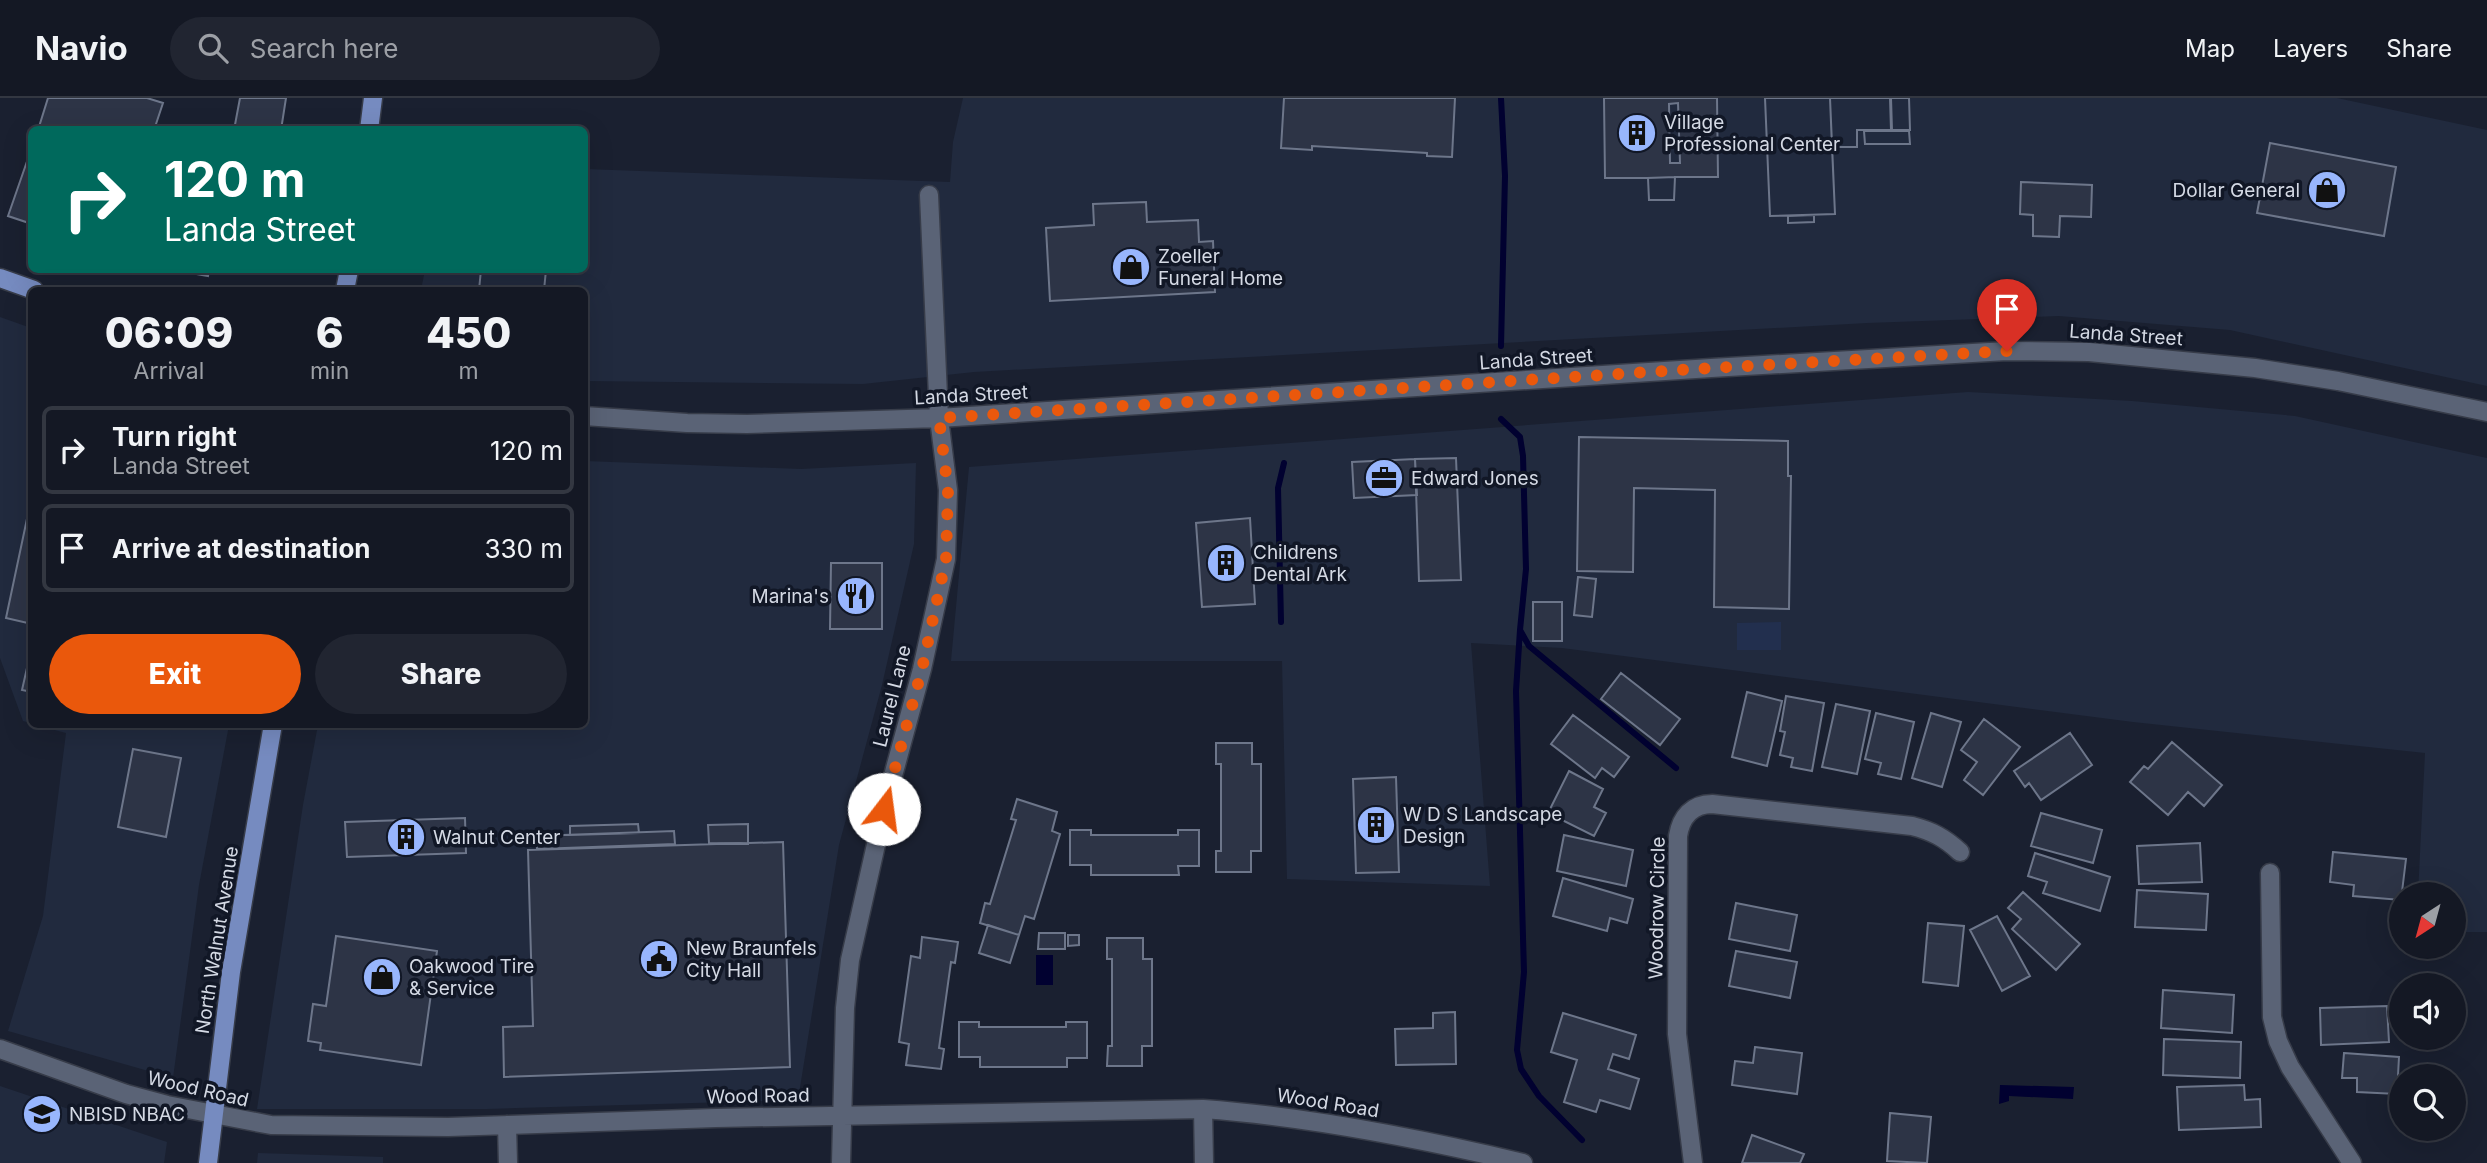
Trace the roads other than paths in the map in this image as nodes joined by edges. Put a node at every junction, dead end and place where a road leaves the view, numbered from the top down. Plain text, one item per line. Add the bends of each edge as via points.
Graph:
1 (373, 98) edge
2 (370, 126) edge
3 (929, 195) dead end
4 (0, 278) edge
5 (28, 288) edge
6 (2487, 412) edge
7 (588, 416) edge
8 (939, 418) junction
9 (272, 728) edge
10 (1959, 852) dead end
11 (2270, 873) dead end
12 (0, 1049) edge
13 (1203, 1110) junction
14 (213, 1115) junction
15 (841, 1116) junction
16 (507, 1125) junction
17 (208, 1163) edge
18 (508, 1163) edge
19 (841, 1163) edge
20 (1204, 1163) edge
21 (1523, 1163) edge
22 (1693, 1163) edge
23 (2352, 1163) edge

1 - 2 main road
3 - 8 street, Laurel Lane
4 - 5 main road
6 - 8 street, Landa Street via 2255,368 2089,352 2007,351
7 - 8 street, Landa Street via 720,424
8 - 15 street, Laurel Lane via 948,490 946,559 850,960
9 - 14 main road, North Walnut Avenue via 231,972
10 - 22 street, Woodrow Circle via 1946,839 1912,826 1712,804 1704,804 1682,820 1678,836 1677,1034
11 - 23 street via 2272,1017 2278,1041
12 - 14 street, Wood Road via 126,1094
13 - 15 street, Wood Road
13 - 20 street
13 - 21 street, Wood Road via 1268,1114 1383,1133
14 - 16 street, Wood Road via 271,1125
14 - 17 main road, North Walnut Avenue
15 - 16 street, Wood Road
15 - 19 street, Laurel Lane
16 - 18 street

